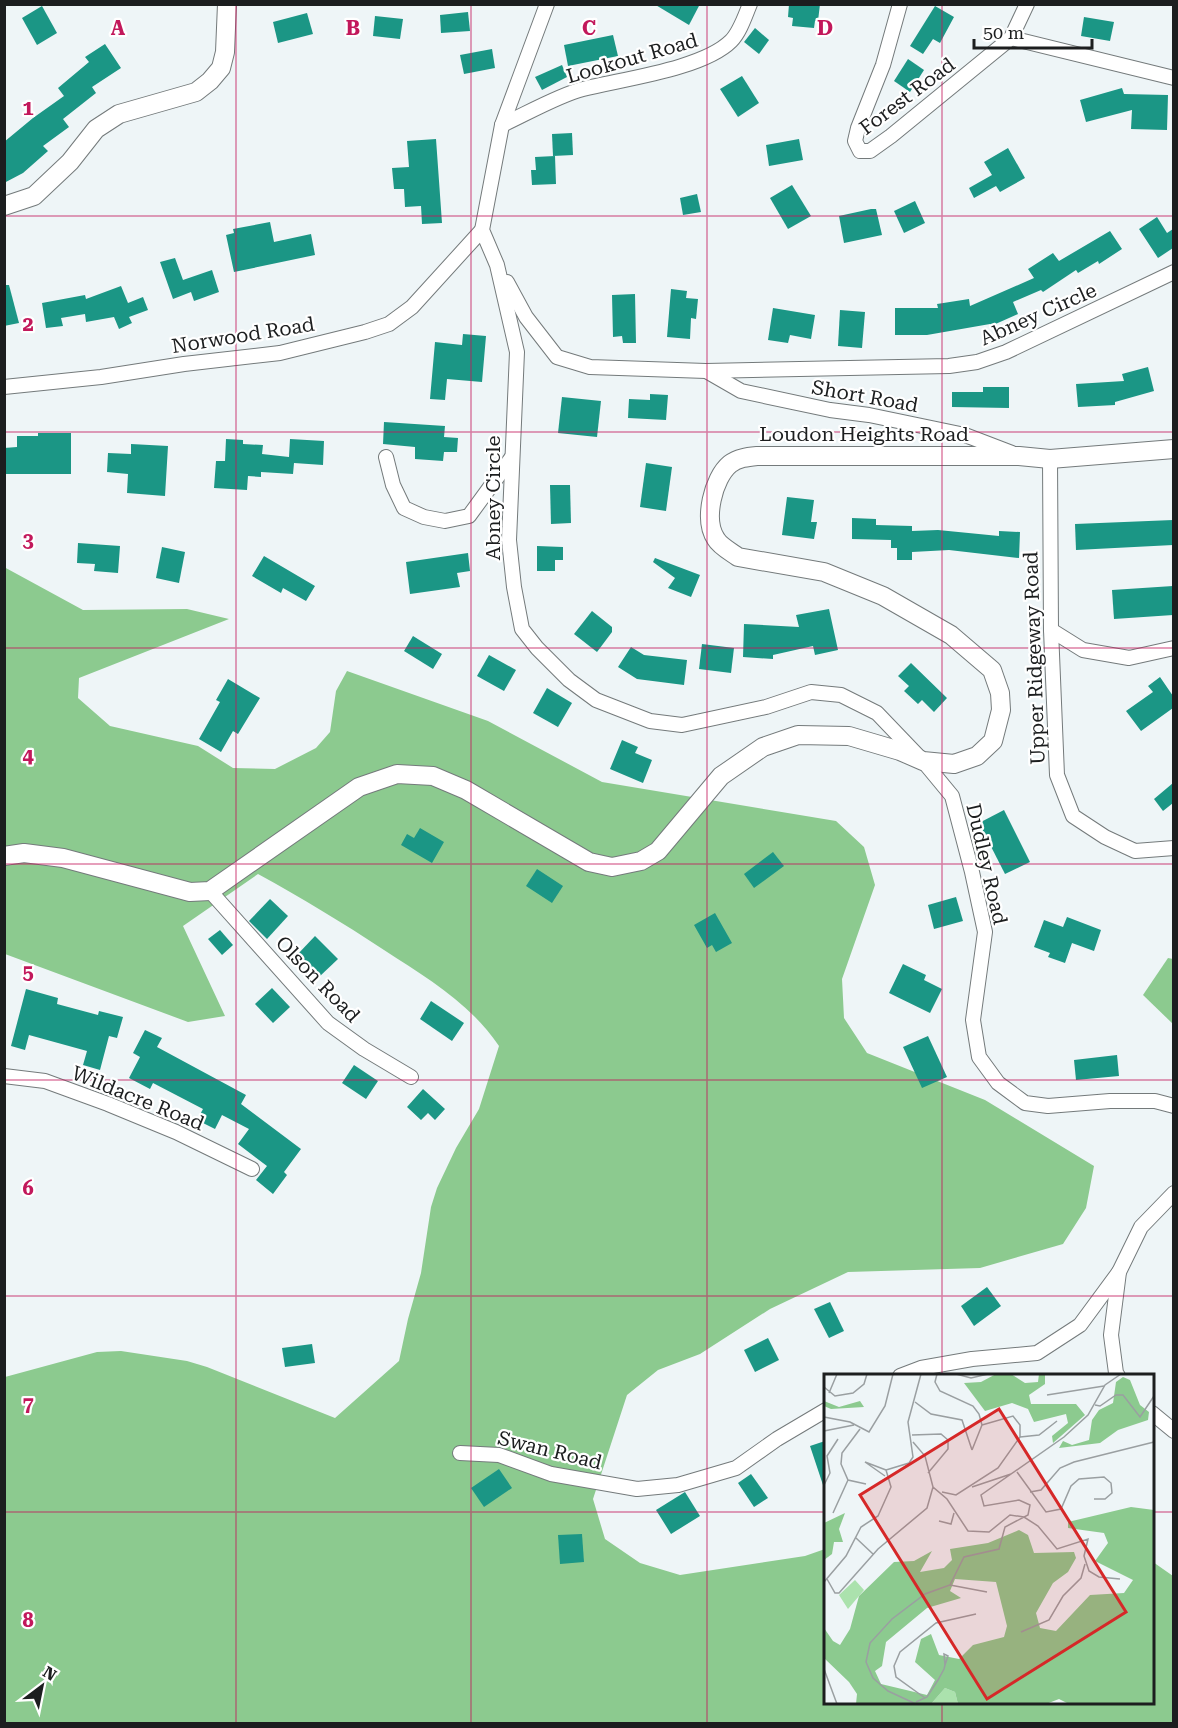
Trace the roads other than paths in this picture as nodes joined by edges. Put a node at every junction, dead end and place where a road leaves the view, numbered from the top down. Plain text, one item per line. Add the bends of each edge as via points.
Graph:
1 (227, 4) edge
2 (547, 4) edge
3 (750, 4) edge
4 (900, 4) edge
5 (1027, 4) edge
6 (1011, 38) junction
7 (1173, 78) edge
8 (502, 125) junction
9 (4, 206) edge
10 (482, 230) junction
11 (497, 265) junction
12 (1173, 272) edge
13 (706, 371) junction
14 (4, 387) edge
15 (1173, 449) edge
16 (1019, 456) junction
17 (386, 457) dead end
18 (512, 457) junction
19 (1050, 459) junction
20 (1051, 630) junction
21 (1173, 648) edge
22 (923, 761) junction
23 (1173, 848) edge
24 (4, 856) edge
25 (210, 891) junction
26 (4, 1076) edge
27 (411, 1077) dead end
28 (1173, 1106) edge
29 (252, 1169) dead end
30 (1173, 1193) edge
31 (1119, 1272) junction
32 (905, 1374) edge
33 (1117, 1374) edge
34 (824, 1411) edge
35 (1154, 1415) edge
36 (1173, 1431) edge
37 (460, 1453) dead end

1 - 9 street via 225,52 221,68 210,81 196,92 119,114 96,129 70,162 34,196
2 - 8 street
3 - 8 street, Lookout Road via 733,40 717,53 580,90
4 - 6 street, Forest Road via 883,65 858,128 855,141 860,151 870,151 891,136
5 - 6 street, Forest Road
6 - 7 street
8 - 10 street
10 - 11 street, Abney Circle
10 - 14 street, Norwood Road via 412,307 389,324 364,333 280,353
11 - 13 street, Abney Circle via 526,317 557,357 590,367
11 - 18 street, Abney Circle via 517,352
12 - 13 street, Abney Circle via 1006,352 977,362 949,366
13 - 16 street, Short Road via 741,391 965,435
15 - 19 street, Loudon Heights Road
16 - 19 street, Loudon Heights Road
16 - 22 street, Loudon Heights Road via 757,456 729,465 710,503 716,539 738,556 824,572 883,596 951,635 992,670 1001,702 993,741 977,756 954,764
17 - 18 street via 404,508 445,521 469,516
18 - 22 street, Abney Circle via 509,540 522,629 569,680 596,700 650,721 682,725 766,707 811,692 842,695 877,713
19 - 20 street, Upper Ridgeway Road
20 - 21 street via 1083,650 1128,658
20 - 23 street, Upper Ridgeway Road via 1057,776 1073,816 1135,851
22 - 25 street, Loudon Heights Road via 849,736 798,735 780,741 763,747 721,776 658,851 641,861 612,867 589,862 466,790 433,776 398,774 359,787
22 - 28 street, Dudley Road via 951,796 985,932 973,1020 979,1058 998,1083 1025,1102 1048,1106 1155,1101
24 - 25 street via 24,853 63,858 190,892
25 - 27 street, Olson Road via 328,1023
26 - 29 street, Wildacre Road via 45,1081 108,1104
30 - 31 street via 1141,1227
31 - 32 street via 1080,1325 1037,1353 972,1359
31 - 33 street via 1111,1335
34 - 37 street, Swan Road via 736,1468 678,1485 637,1489 551,1474 499,1455
35 - 36 street

